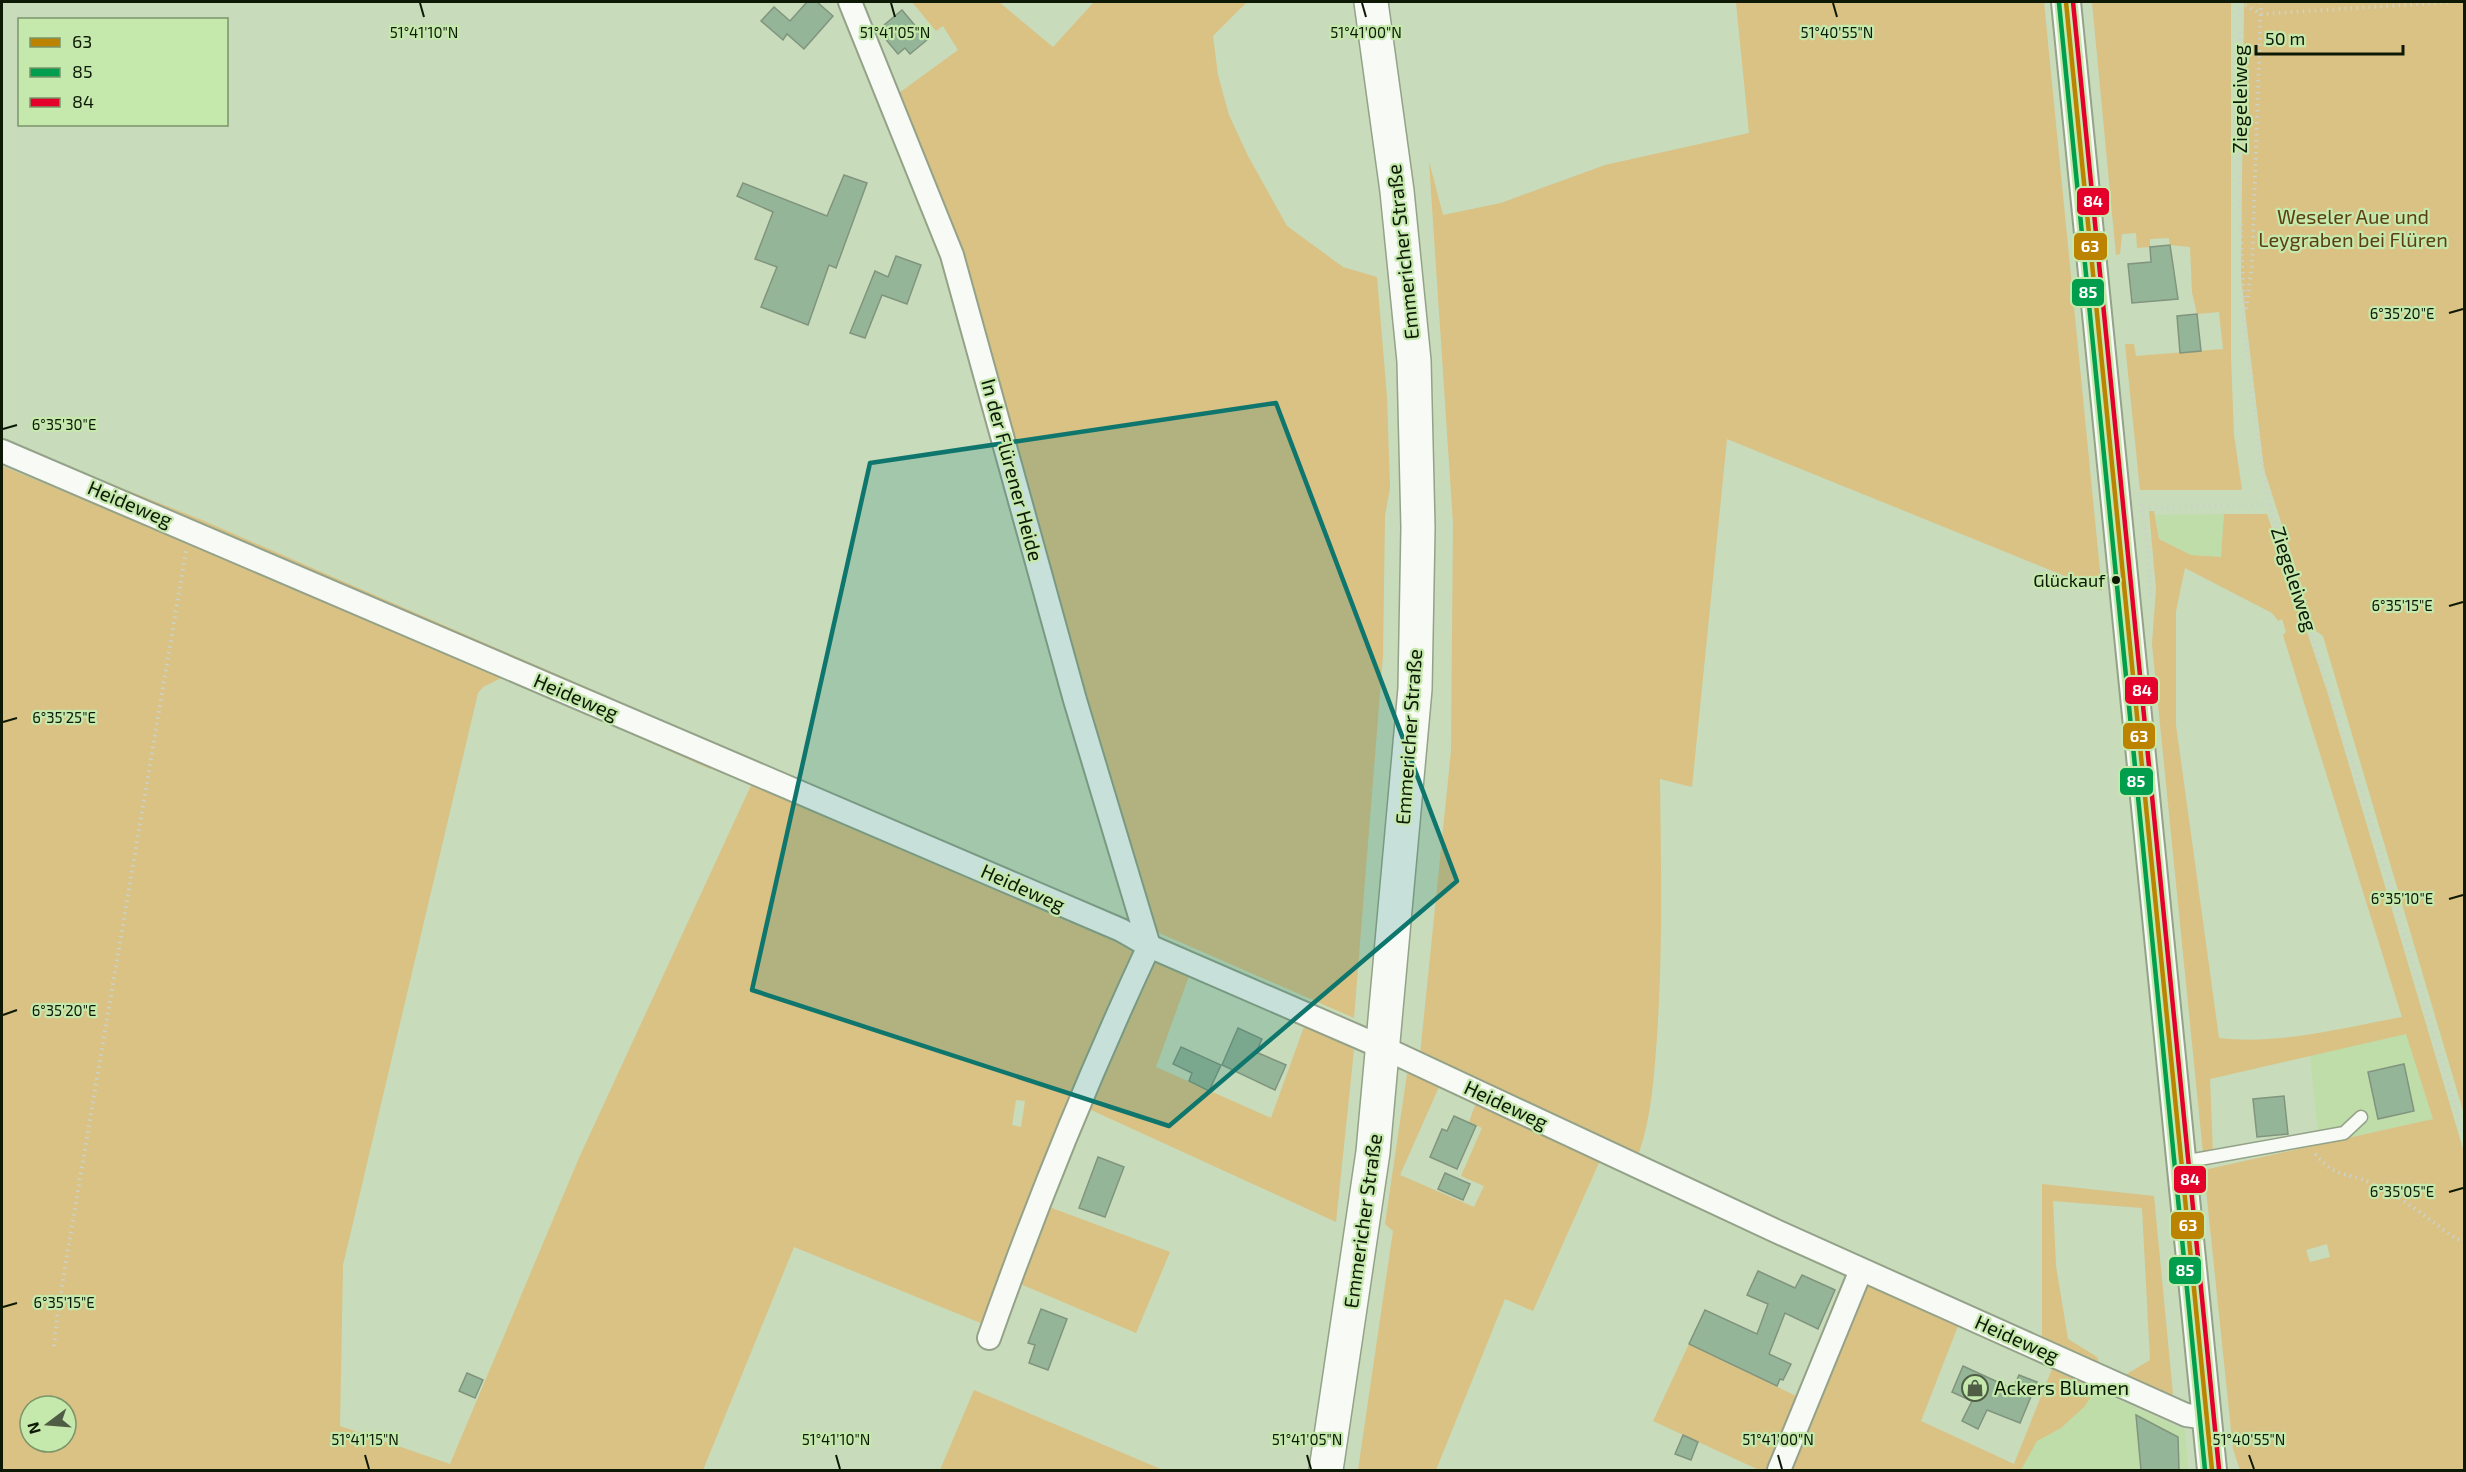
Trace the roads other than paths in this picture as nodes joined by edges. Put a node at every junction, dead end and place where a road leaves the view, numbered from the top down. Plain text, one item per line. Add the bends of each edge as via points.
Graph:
1 (850, 2) edge
2 (1371, 2) edge
3 (2066, 2) edge
4 (2, 451) edge
5 (1149, 946) junction
6 (1384, 1048) junction
7 (2361, 1117) dead end
8 (2183, 1162) junction
9 (1861, 1270) junction
10 (989, 1338) dead end
11 (2207, 1418) junction
12 (1326, 1470) edge
13 (1779, 1470) edge
14 (2212, 1470) edge

1 - 5 street, In der Flürener Heide via 952,255 1075,700
2 - 6 main road, Emmericher Straße via 1397,191 1414,361 1418,528 1415,689
3 - 8 street
4 - 5 street, Heideweg via 848,811 1121,930
5 - 6 street, Heideweg
5 - 10 street via 1098,1056 1029,1226
6 - 9 street, Heideweg
6 - 12 main road, Emmericher Straße via 1373,1152
7 - 8 lane via 2344,1132
8 - 11 street
9 - 11 street, Heideweg via 2186,1415
9 - 13 street
11 - 14 street

